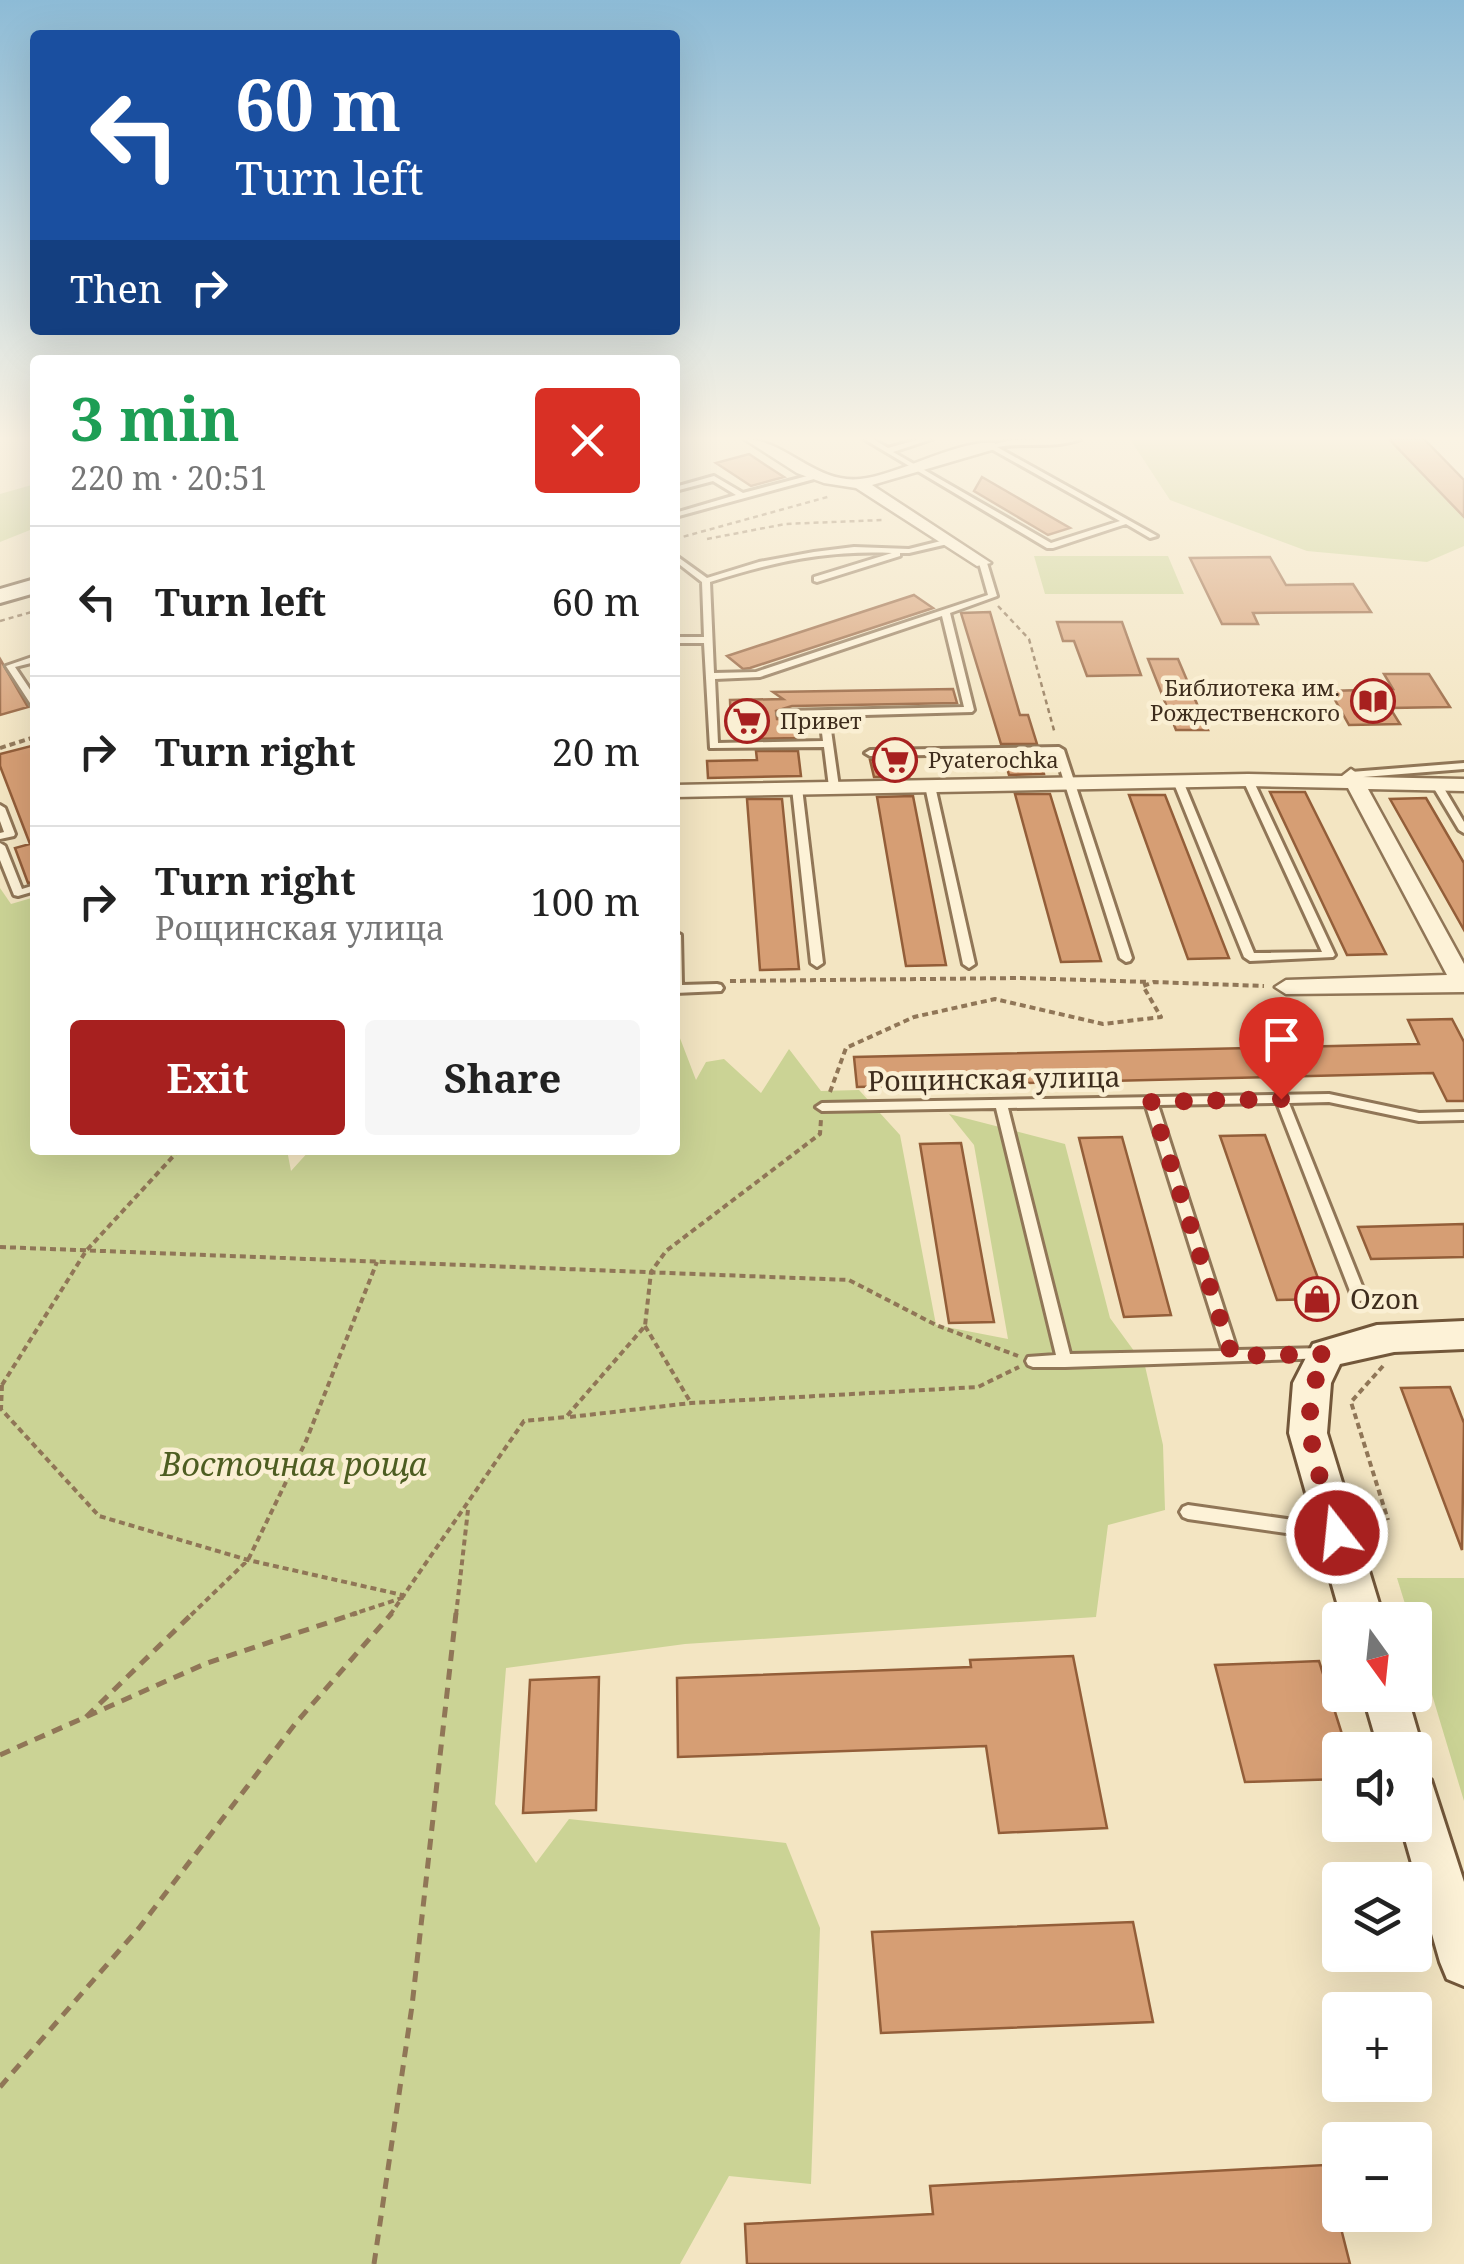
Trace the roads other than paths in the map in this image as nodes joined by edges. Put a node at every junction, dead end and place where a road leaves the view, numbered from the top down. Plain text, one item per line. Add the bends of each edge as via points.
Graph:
1 (934, 545) edge
2 (955, 545) edge
3 (909, 551) junction
4 (680, 561) edge
5 (983, 562) joint
6 (817, 579) dead end
7 (706, 581) junction
8 (30, 587) edge
9 (0, 596) edge
10 (944, 612) junction
11 (680, 640) edge
12 (708, 640) junction
13 (30, 660) edge
14 (710, 676) junction
15 (30, 696) edge
16 (824, 713) junction
17 (783, 714) dead end
18 (828, 744) junction
19 (870, 753) dead end
20 (1464, 766) edge
21 (1352, 777) junction
22 (1248, 780) junction
23 (1178, 781) junction
24 (1069, 783) junction
25 (1464, 784) edge
26 (1437, 785) junction
27 (930, 786) junction
28 (797, 788) junction
29 (834, 788) junction
30 (680, 791) edge
31 (0, 808) edge
32 (1464, 830) edge
33 (0, 836) edge
34 (0, 846) edge
35 (30, 889) edge
36 (1126, 958) dead end
37 (817, 963) dead end
38 (969, 964) dead end
39 (1464, 984) edge
40 (1286, 987) road end
41 (680, 988) edge
42 (717, 988) road end
43 (1281, 1099) junction
44 (1151, 1102) junction
45 (1001, 1104) junction
46 (822, 1108) road end
47 (1464, 1116) edge
48 (1359, 1296) dead end
49 (1464, 1335) edge
50 (1326, 1354) junction
51 (1232, 1356) junction
52 (1033, 1361) road end
53 (1065, 1361) junction
54 (1188, 1512) dead end
55 (1337, 1533) junction
56 (1358, 1602) edge
57 (1429, 1842) edge
58 (1464, 1962) edge

1 - 3 lane
2 - 5 street
3 - 6 lane
3 - 7 lane via 814,554
4 - 7 lane
5 - 10 lane via 993,596
7 - 12 lane
8 - 9 main road
10 - 14 lane via 757,675
10 - 16 lane via 969,710
11 - 12 lane
12 - 14 lane
13 - 15 lane via 10,666
14 - 18 lane via 713,746
16 - 17 lane
16 - 18 lane
18 - 29 lane
19 - 24 lane via 1059,750
20 - 21 lane
21 - 22 street
21 - 26 street
21 - 39 street
22 - 23 street
22 - 23 lane via 1329,956 1250,957
23 - 24 street
24 - 27 street
24 - 36 lane
25 - 26 street
26 - 32 lane
27 - 29 street
27 - 38 lane
28 - 29 street
28 - 30 street
28 - 37 lane
31 - 33 lane via 10,834
34 - 35 lane via 18,893
39 - 40 street
41 - 42 lane
43 - 44 lane, Рощинская улица
43 - 47 lane, Рощинская улица via 1329,1098 1418,1117
43 - 48 lane
44 - 45 lane, Рощинская улица
44 - 51 lane
45 - 46 lane, Рощинская улица
45 - 53 lane
49 - 50 main road via 1384,1337
50 - 51 lane
50 - 55 main road via 1312,1382 1308,1433
51 - 53 lane
52 - 53 lane
54 - 55 lane
55 - 56 main road
57 - 58 main road

